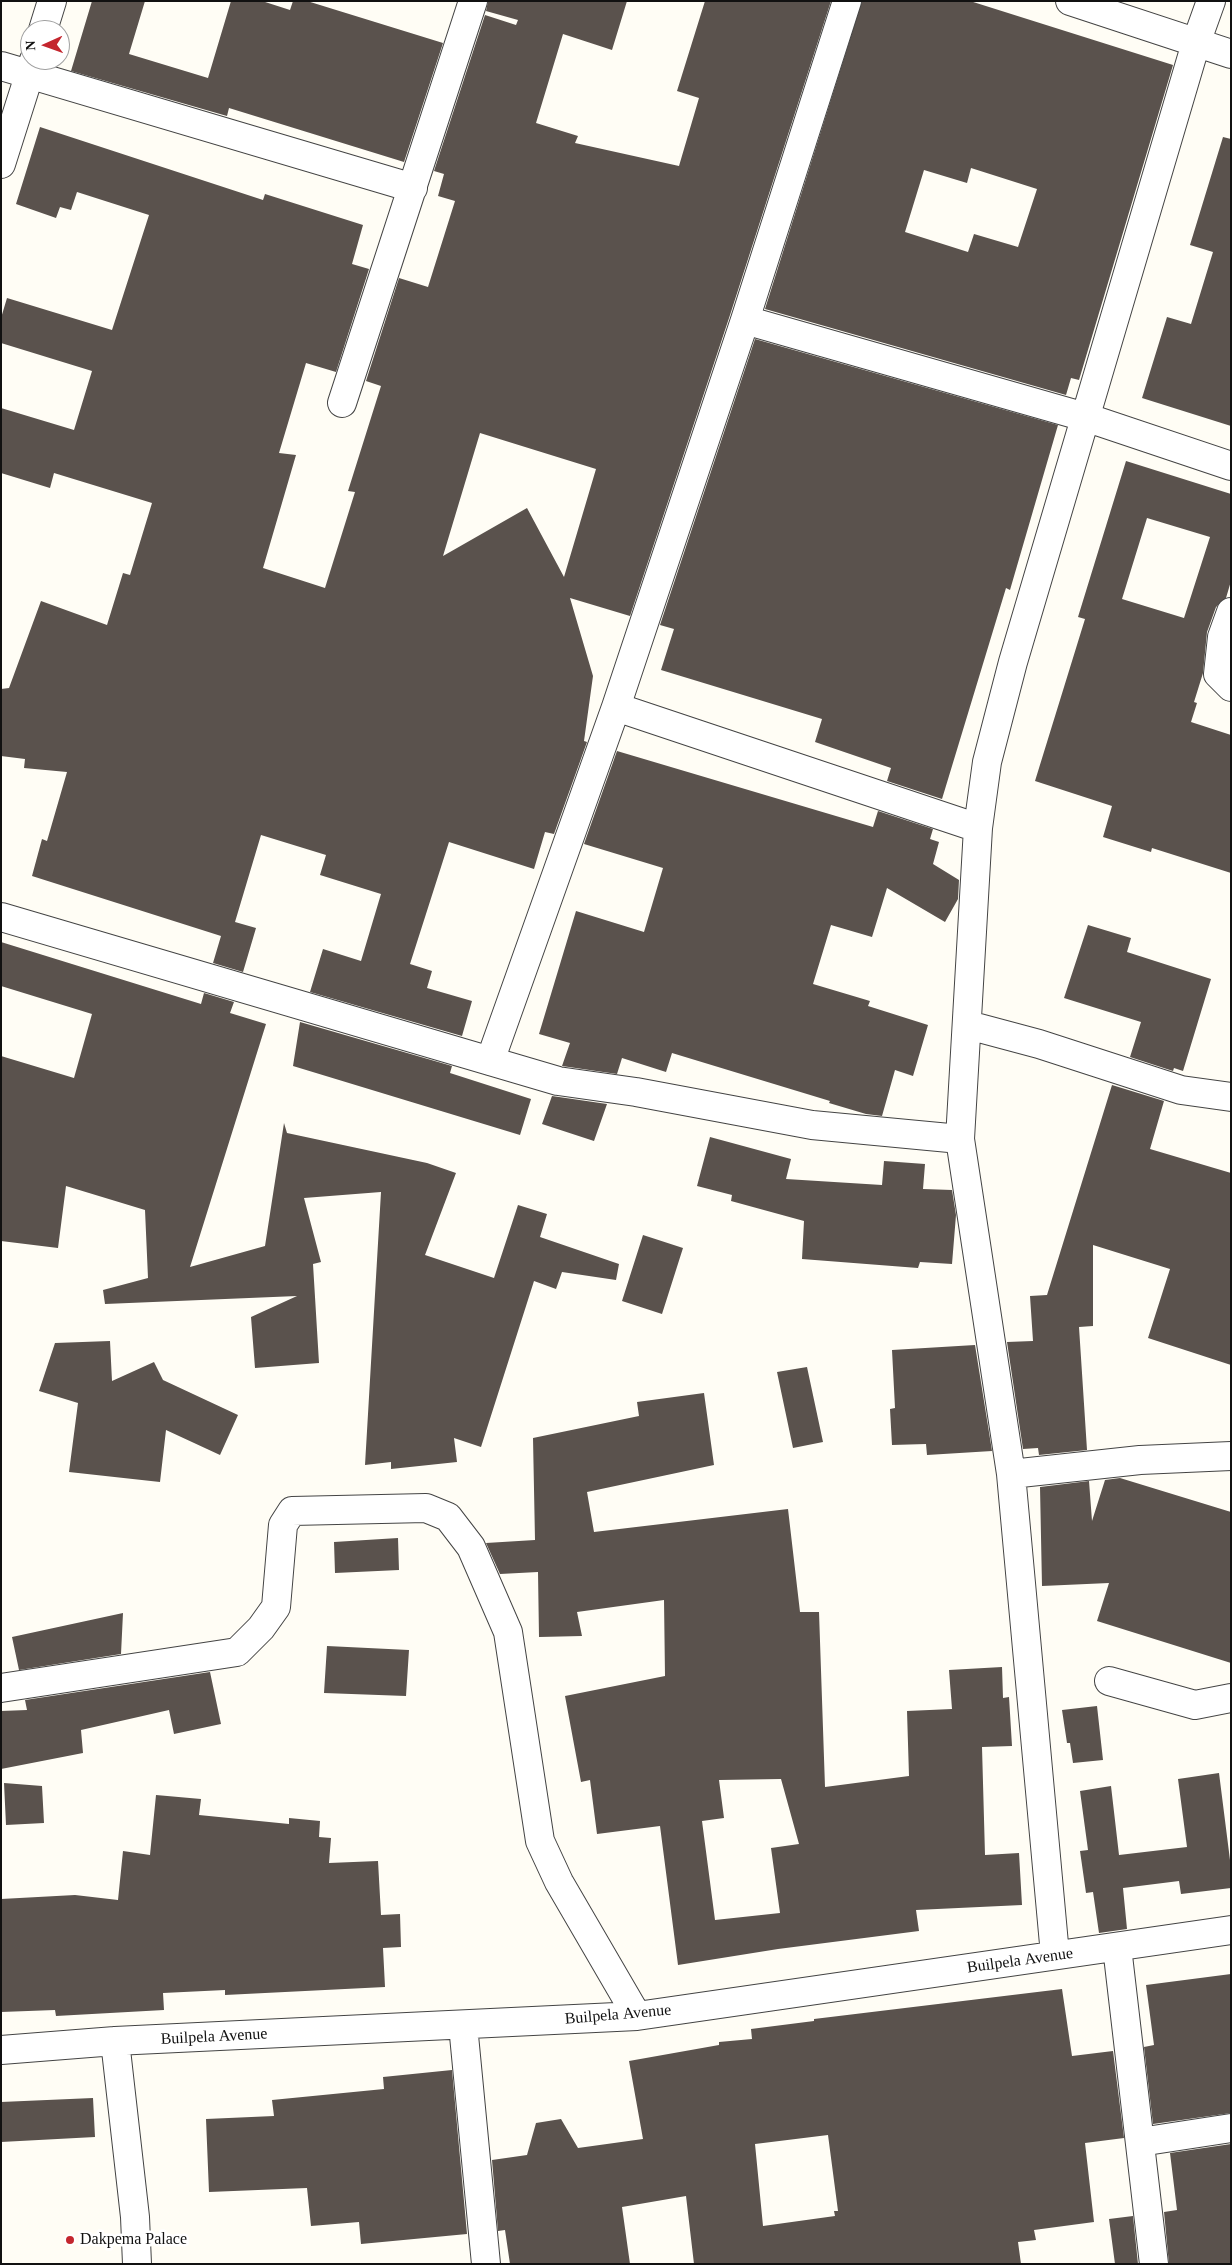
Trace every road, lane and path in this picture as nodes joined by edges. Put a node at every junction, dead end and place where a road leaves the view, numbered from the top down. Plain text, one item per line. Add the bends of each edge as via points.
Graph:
1 (52, 1) edge
2 (473, 1) edge
3 (847, 1) edge
4 (1070, 1) edge
5 (1211, 1) edge
6 (46, 20) edge
7 (1196, 43) junction
8 (1231, 54) edge
9 (1, 66) edge
10 (20, 67) edge
11 (31, 70) edge
12 (41, 70) edge
13 (1, 164) edge
14 (413, 188) junction
15 (746, 320) junction
16 (342, 403) dead end
17 (1085, 417) junction
18 (1231, 466) edge
19 (1231, 612) edge
20 (1231, 687) edge
21 (616, 707) junction
22 (978, 828) junction
23 (1, 917) edge
24 (968, 1025) junction
25 (490, 1060) junction
26 (1231, 1097) edge
27 (960, 1139) junction
28 (1231, 1456) edge
29 (1011, 1474) junction
30 (1109, 1681) dead end
31 (1, 1688) edge
32 (1231, 1698) edge
33 (1231, 1930) edge
34 (1117, 1947) junction
35 (1055, 1955) junction
36 (637, 2016) junction
37 (463, 2025) junction
38 (115, 2042) junction
39 (1, 2050) edge
40 (1231, 2128) edge
41 (1140, 2142) junction
42 (137, 2264) edge
43 (486, 2264) edge
44 (1154, 2264) edge

1 - 6 street
2 - 14 street
3 - 15 street
4 - 7 street
5 - 7 street
7 - 8 street
7 - 17 street
9 - 10 street
11 - 13 street
12 - 14 street
14 - 16 street
15 - 17 street
15 - 21 street
17 - 18 street
17 - 22 street via 1013,662 988,762
19 - 20 street via 1222,637 1218,674
21 - 22 street
21 - 25 street
22 - 24 street
23 - 25 street
24 - 26 street via 1039,1044 1181,1090
24 - 27 street
25 - 27 street via 558,1081 812,1125
27 - 29 street
28 - 29 street via 1140,1460
29 - 35 street
30 - 32 street via 1195,1705
31 - 36 street via 237,1652 276,1607 284,1525 292,1511 426,1508 448,1517 471,1547 508,1632 540,1841 559,1882
33 - 34 street, Builpela Avenue
34 - 35 street, Builpela Avenue
34 - 41 street
35 - 36 street, Builpela Avenue
36 - 37 street, Builpela Avenue
37 - 38 street, Builpela Avenue
37 - 43 street
38 - 39 street, Builpela Avenue
38 - 42 street via 135,2216
40 - 41 street
41 - 44 street

